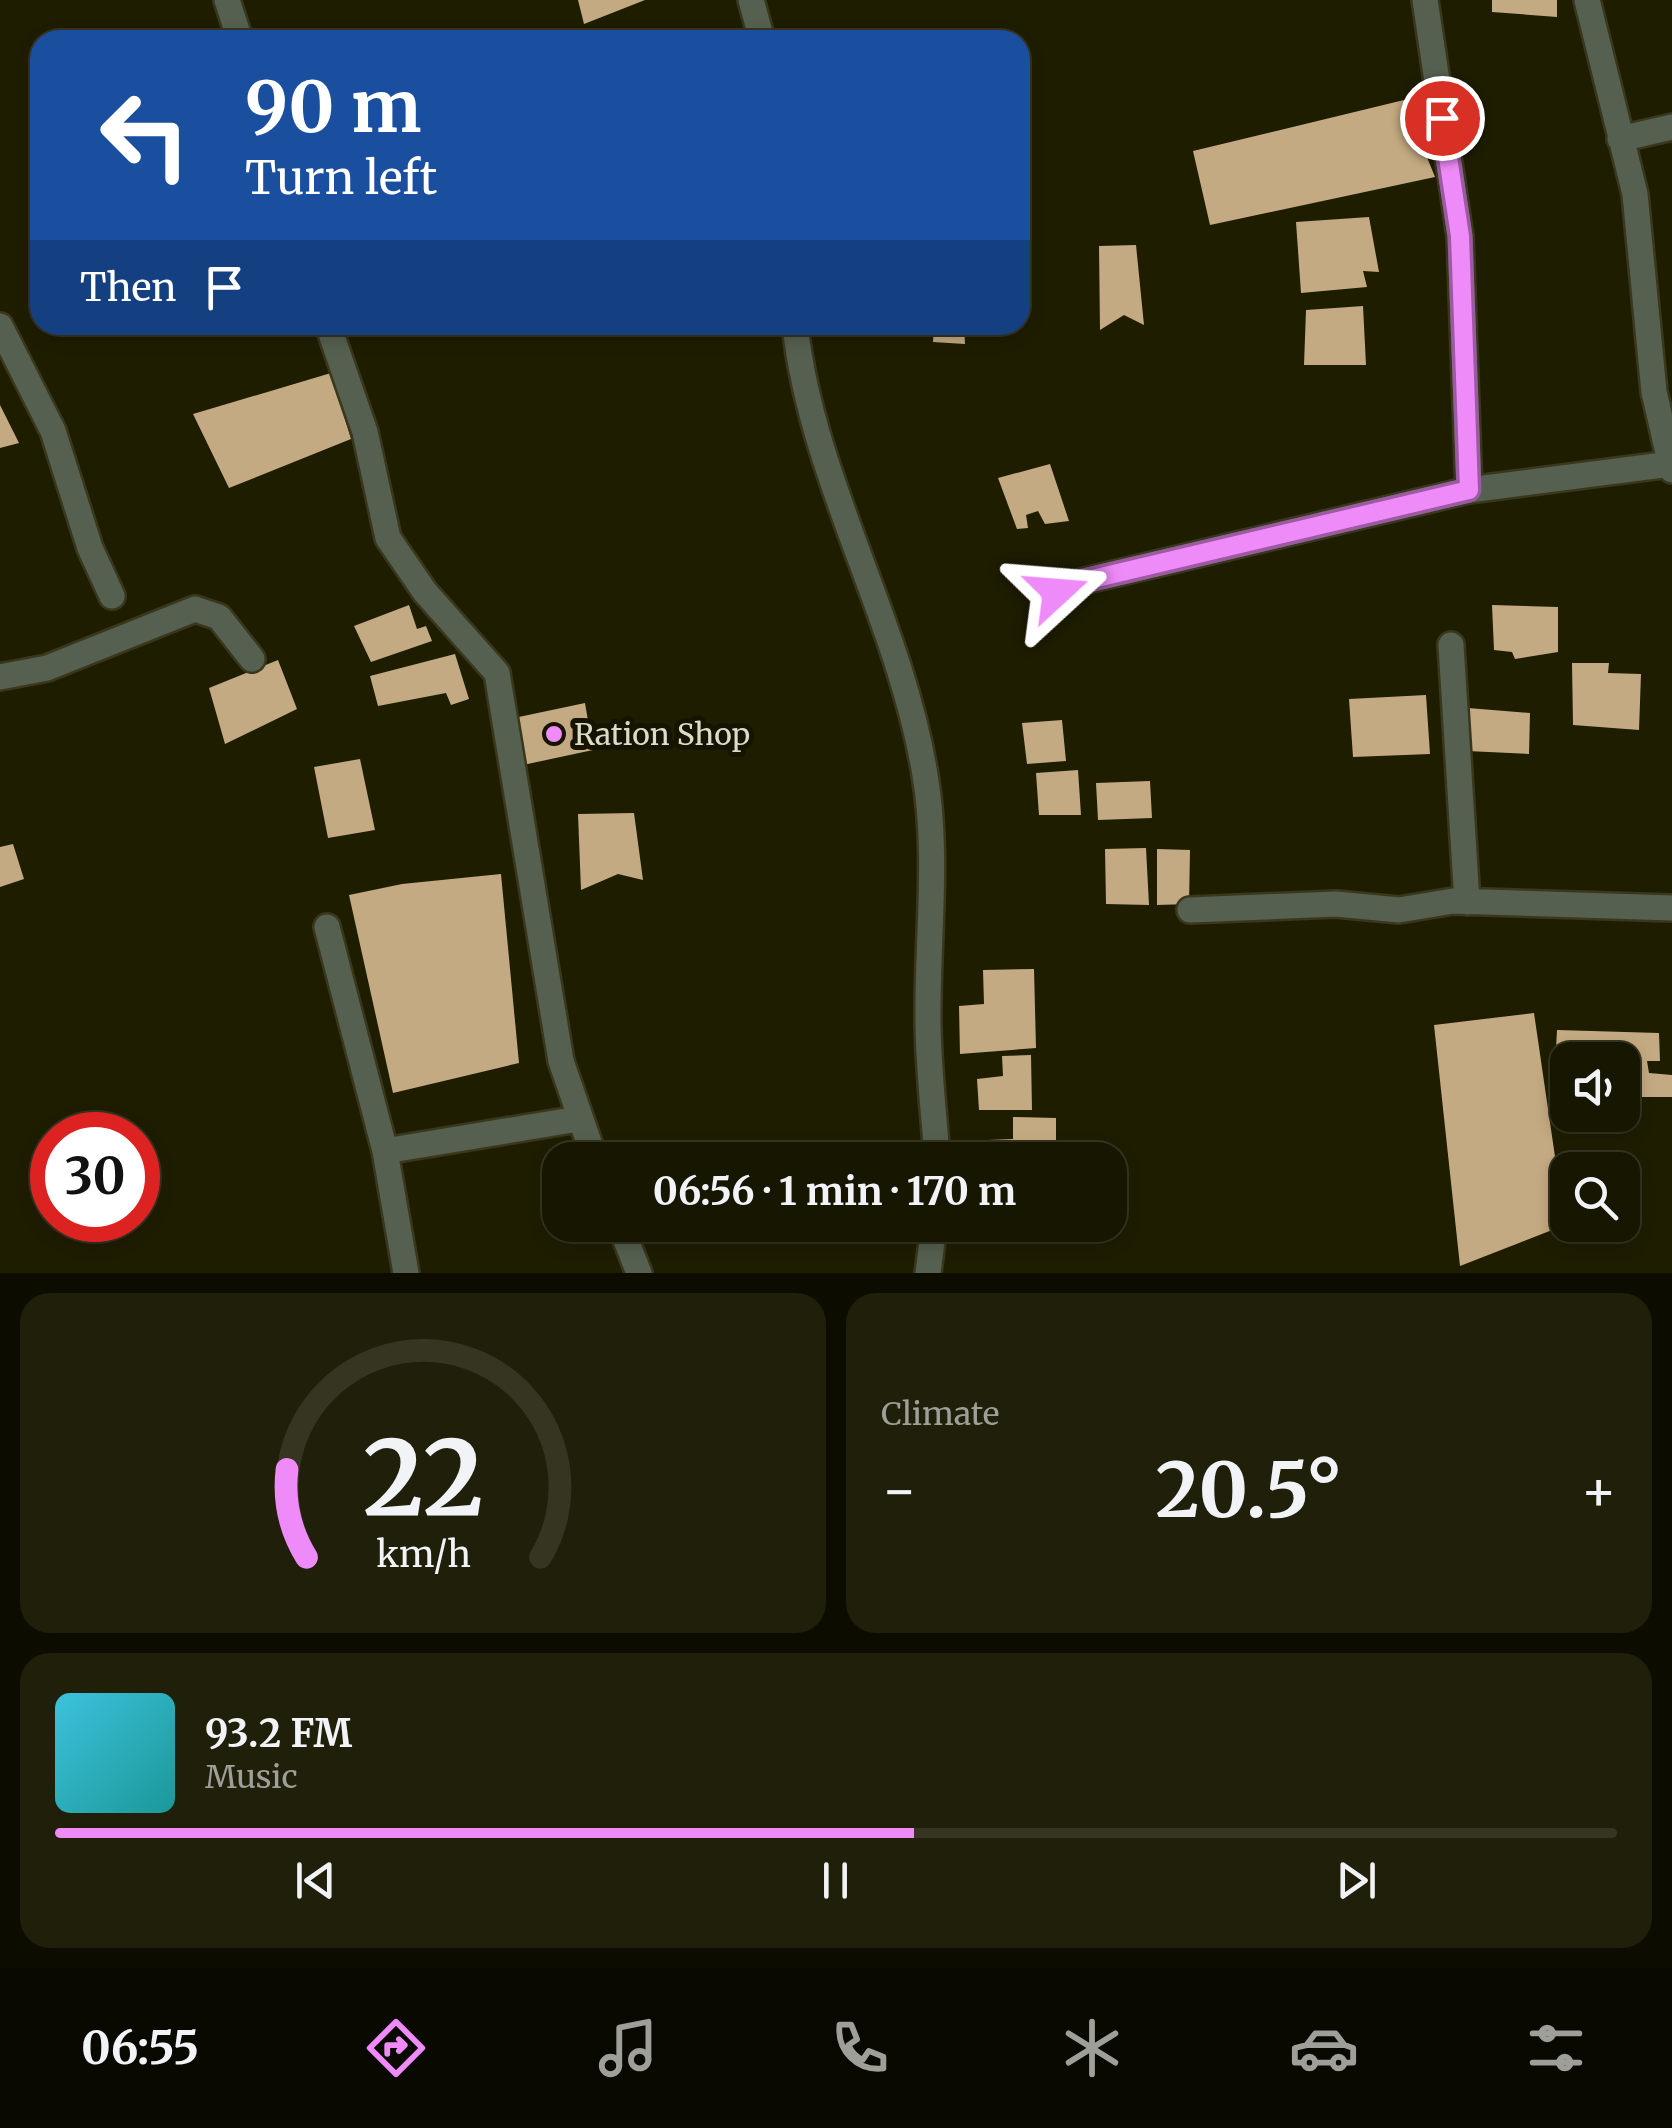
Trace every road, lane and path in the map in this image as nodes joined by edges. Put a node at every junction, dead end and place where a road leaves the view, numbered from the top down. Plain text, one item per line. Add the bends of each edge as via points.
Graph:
1 (228, 0) edge
2 (751, 0) edge
3 (1425, 0) edge
4 (1587, 0) edge
5 (237, 30) edge
6 (759, 30) edge
7 (1672, 127) edge
8 (1620, 140) junction
9 (0, 326) edge
10 (331, 335) edge
11 (796, 335) edge
12 (1671, 467) edge
13 (1469, 490) junction
14 (1057, 592) dead end
15 (112, 596) dead end
16 (1452, 645) dead end
17 (252, 659) dead end
18 (0, 677) edge
19 (1467, 902) junction
20 (1672, 908) edge
21 (1190, 910) dead end
22 (327, 927) dead end
23 (578, 1119) junction
24 (588, 1142) edge
25 (936, 1142) edge
26 (385, 1150) junction
27 (627, 1242) edge
28 (932, 1242) edge
29 (406, 1273) edge
30 (639, 1273) edge
31 (928, 1273) edge

1 - 5 street
2 - 6 street
3 - 13 street via 1460,236
4 - 8 street
7 - 8 street
8 - 12 street via 1634,194 1654,392
9 - 15 street via 53,431
10 - 23 street via 365,432 388,538 425,592 497,673 561,1061
11 - 25 street via 823,451 900,660 926,777
12 - 13 street
13 - 14 street
16 - 19 street
17 - 18 street via 218,617 195,610 47,668
19 - 20 street
19 - 21 street via 1399,910 1336,904
22 - 26 street
23 - 24 street
23 - 26 street
26 - 29 street
27 - 30 street
28 - 31 street

